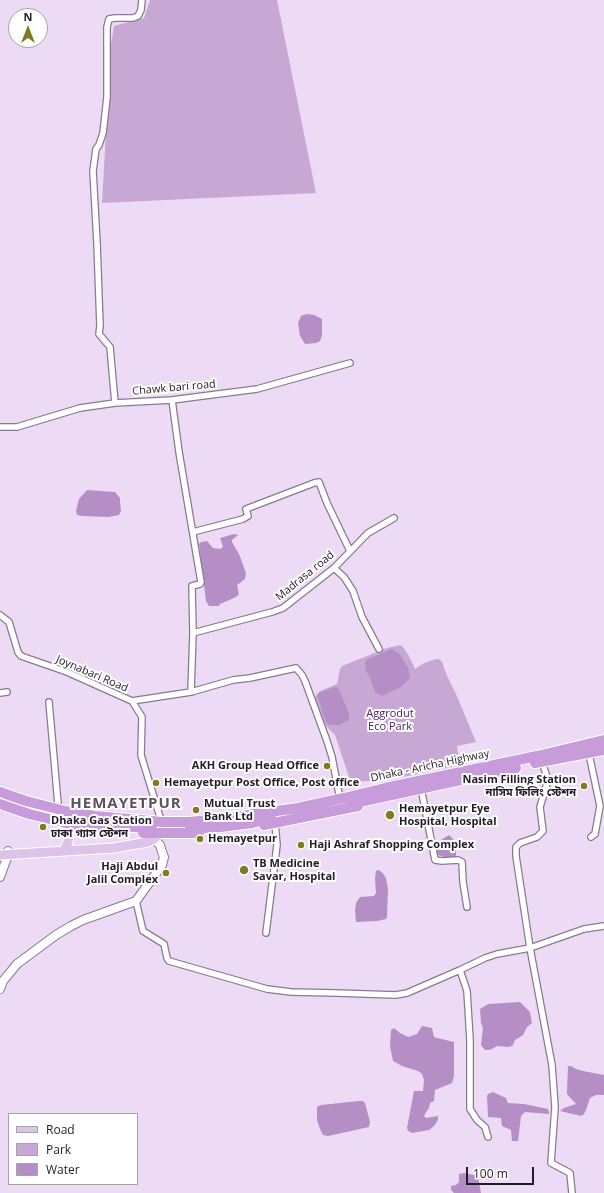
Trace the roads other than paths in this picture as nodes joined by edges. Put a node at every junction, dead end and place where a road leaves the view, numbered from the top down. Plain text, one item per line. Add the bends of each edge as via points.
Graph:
1 (142, 0) edge
2 (350, 363) dead end
3 (172, 400) junction
4 (115, 403) junction
5 (0, 427) edge
6 (394, 518) dead end
7 (193, 532) junction
8 (350, 551) junction
9 (334, 568) junction
10 (0, 615) edge
11 (193, 633) junction
12 (379, 648) dead end
13 (7, 692) dead end
14 (191, 692) junction
15 (0, 693) edge
16 (49, 702) dead end
17 (132, 702) junction
18 (604, 740) edge
19 (604, 750) edge
20 (589, 754) junction
21 (542, 762) junction
22 (0, 787) edge
23 (421, 788) junction
24 (387, 791) junction
25 (0, 792) edge
26 (339, 794) junction
27 (0, 798) edge
28 (0, 804) edge
29 (58, 804) junction
30 (160, 817) junction
31 (66, 823) junction
32 (275, 823) junction
33 (154, 836) junction
34 (592, 837) dead end
35 (64, 848) junction
36 (4, 853) edge
37 (0, 877) edge
38 (136, 901) junction
39 (467, 907) dead end
40 (604, 926) edge
41 (266, 933) dead end
42 (530, 948) junction
43 (460, 970) junction
44 (0, 989) edge
45 (488, 1137) dead end
46 (572, 1193) edge

1 - 4 street via 138,16 109,19 107,97 103,133 96,149 93,171 100,334 110,347
2 - 3 street, Chawk bari road via 257,388
3 - 4 street, Chawk bari road
3 - 7 street
4 - 5 street, Chawk bari road via 80,408 17,427
6 - 8 street, Madrasa road via 368,533
7 - 8 street via 243,518 248,516 246,509 319,482
7 - 11 street via 201,582 192,586
8 - 9 street, Madrasa road
9 - 11 street, Madrasa road via 283,608
9 - 12 street via 353,591 362,617
10 - 17 street, Joynabari Road via 9,622 21,656 67,672
11 - 14 street
13 - 15 street
14 - 17 street
14 - 26 street via 233,680 297,669 305,680 327,741
16 - 29 street
17 - 30 street, Joynabari Road via 142,718 141,755
18 - 24 highway, Dhaka - Aricha Highway
19 - 20 highway, Dhaka - Aricha Highway
20 - 21 highway, Dhaka - Aricha Highway
20 - 34 street via 600,806 595,834
21 - 23 highway, Dhaka - Aricha Highway
21 - 42 street via 548,780 540,807 543,831 537,837 516,847
22 - 29 highway
23 - 24 highway, Dhaka - Aricha Highway
23 - 39 street via 435,860 462,862
24 - 25 highway, Dhaka - Aricha Highway via 298,808 189,822 95,816 65,811
24 - 26 highway via 364,789
24 - 27 highway, Dhaka - Aricha Highway via 332,807 212,828 114,826 68,818
24 - 32 highway via 375,803
26 - 30 highway via 223,814
28 - 31 highway
29 - 30 highway via 103,812
31 - 33 highway
31 - 35 main road via 69,836
32 - 33 highway via 210,833
32 - 41 street via 277,845
33 - 35 main road via 113,844
33 - 36 main road via 148,842 114,848
33 - 38 street via 164,857 162,865
35 - 36 main road
36 - 37 street
38 - 43 street via 144,930 164,944 169,961 267,989 396,995
38 - 44 street via 84,920 56,935 17,964 3,981
40 - 42 street via 584,929
42 - 43 street via 484,958
42 - 46 street via 552,1065 556,1107 551,1163 570,1173
43 - 45 street via 467,991 470,1109 485,1127

